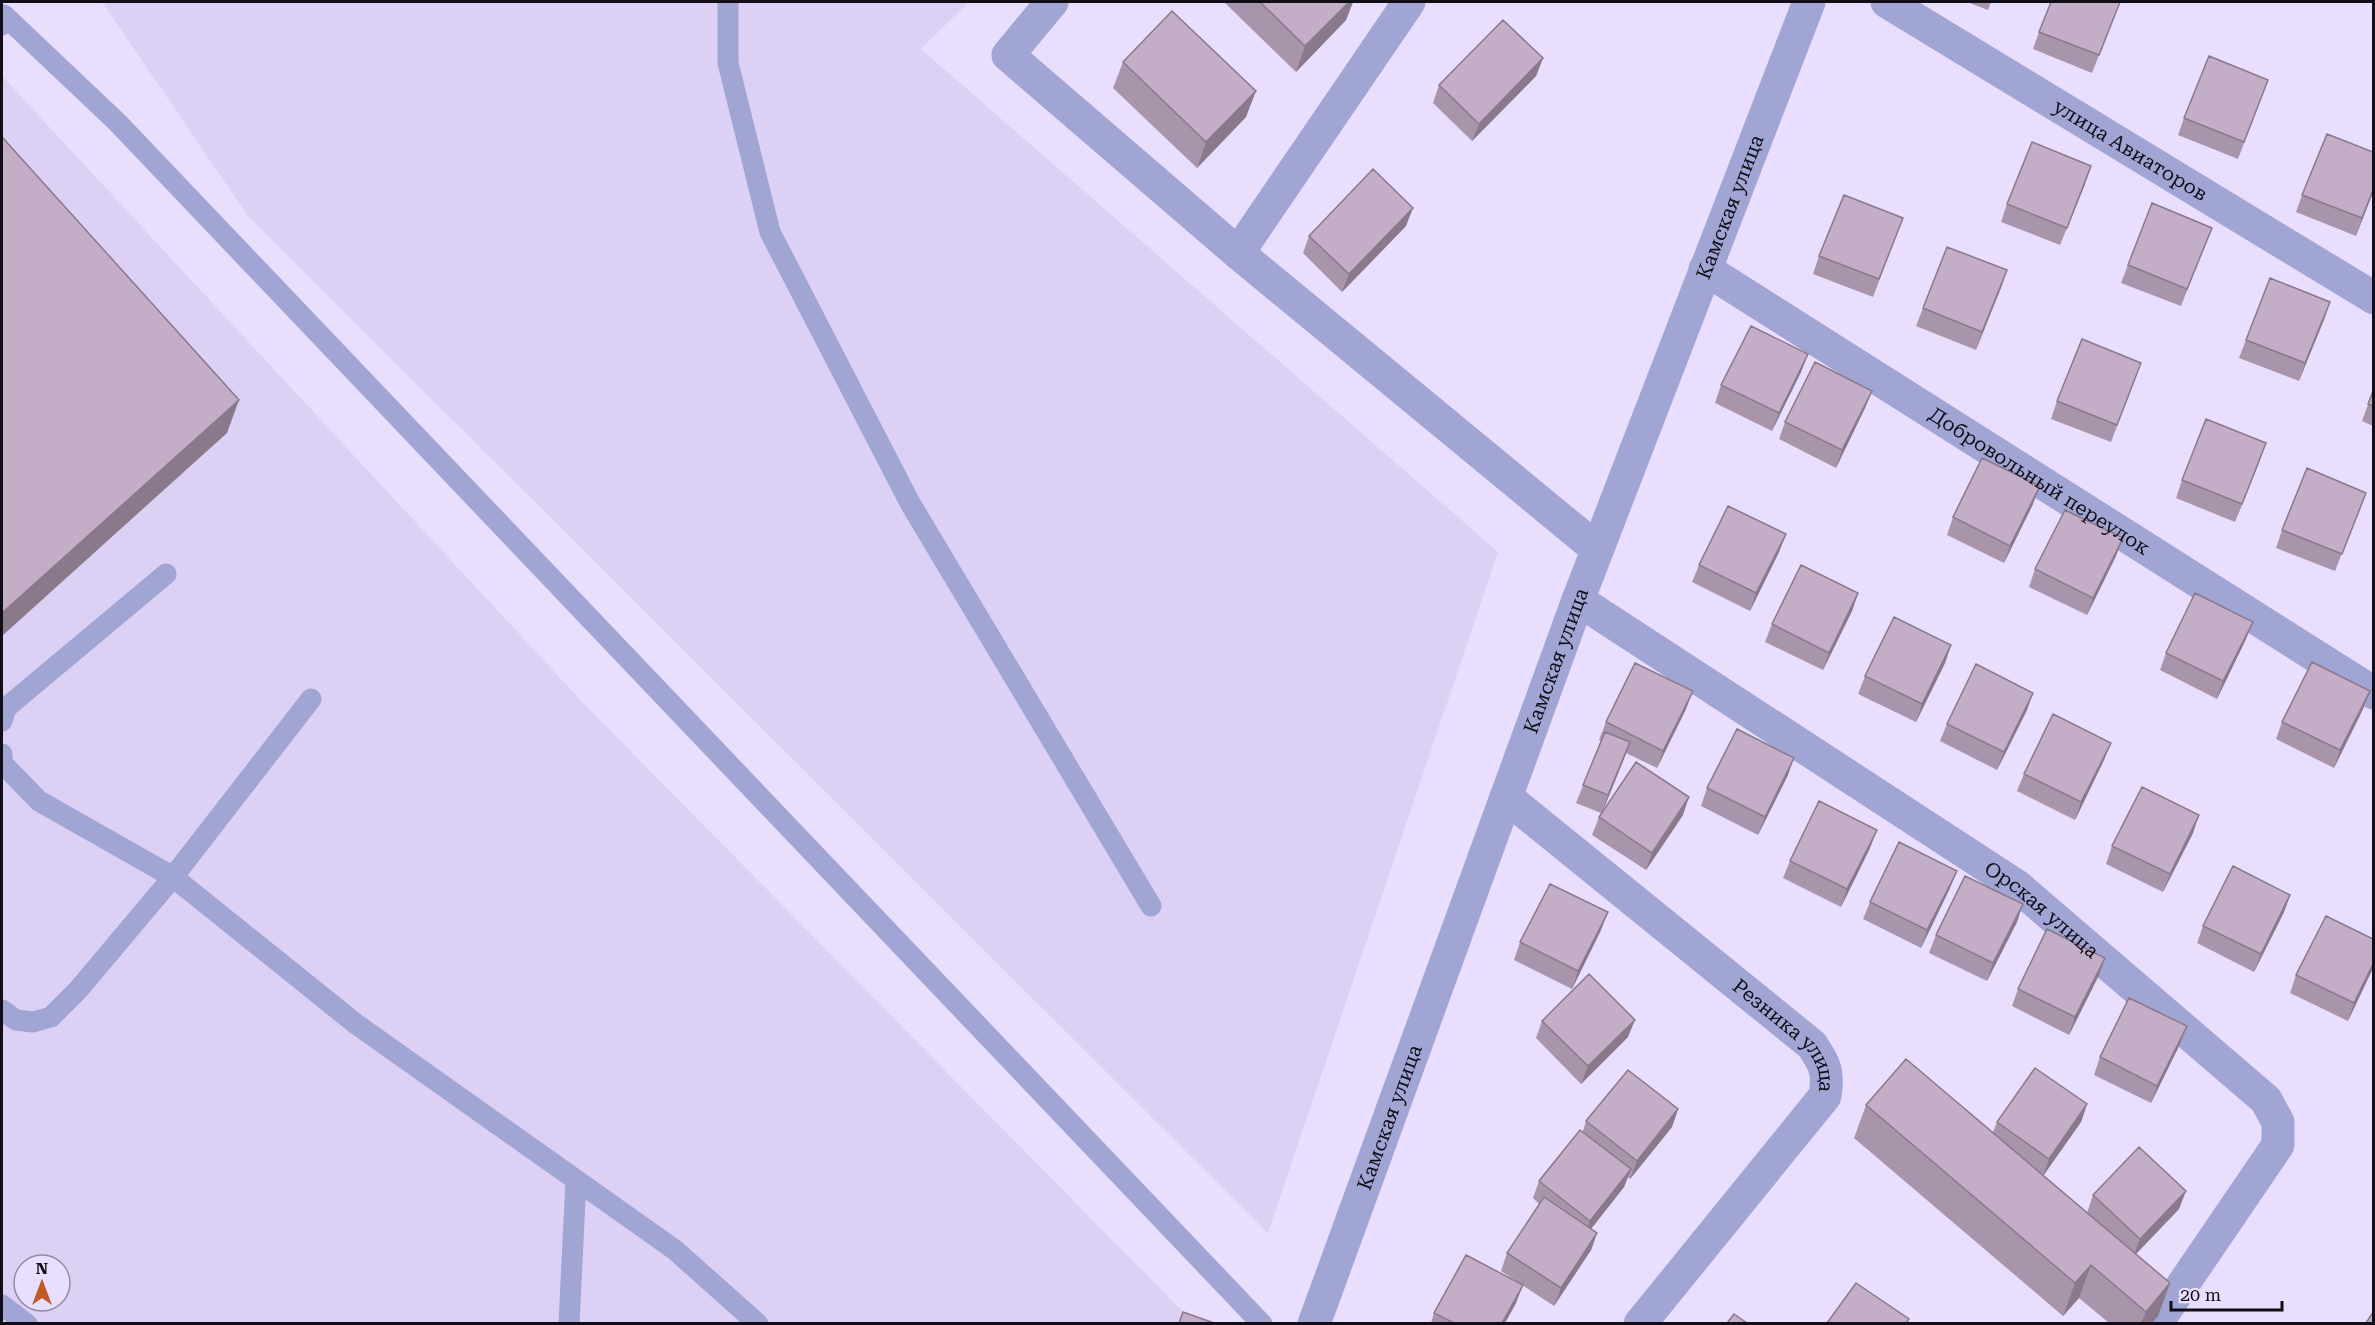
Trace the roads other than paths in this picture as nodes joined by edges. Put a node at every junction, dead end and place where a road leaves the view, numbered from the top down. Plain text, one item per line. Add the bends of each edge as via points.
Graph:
1 (728, 2) edge
2 (1052, 2) edge
3 (1408, 2) edge
4 (1809, 2) edge
5 (1887, 2) edge
6 (2, 25) edge
7 (1238, 253) junction
8 (1705, 269) junction
9 (2373, 298) edge
10 (1597, 549) junction
11 (166, 574) dead end
12 (1578, 600) junction
13 (2373, 693) edge
14 (311, 699) dead end
15 (2, 721) edge
16 (2, 754) edge
17 (1506, 797) junction
18 (173, 877) junction
19 (1151, 906) dead end
20 (2, 1010) edge
21 (576, 1180) junction
22 (2, 1305) edge
23 (27, 1323) edge
24 (569, 1323) edge
25 (758, 1323) edge
26 (1262, 1323) edge
27 (1314, 1323) edge
28 (1640, 1323) edge
29 (2156, 1323) edge

1 - 19 lane via 728,63 770,232 910,503
2 - 7 street via 1008,55
3 - 7 street
4 - 8 street, Камская улица
5 - 9 street, улица Авиаторов
6 - 26 lane via 4,15 117,122
7 - 10 street
8 - 10 street, Камская улица
8 - 13 street, Добровольный переулок
10 - 12 street, Камская улица
11 - 15 lane via 6,708
12 - 17 street, Камская улица
12 - 29 street, Орская улица via 2017,886 2266,1100 2278,1122 2278,1145
14 - 18 lane
16 - 18 lane via 2,764 39,801
17 - 27 street, Камская улица
17 - 28 street, Резника улица via 1812,1045 1828,1079 1825,1096
18 - 20 lane via 51,1017 33,1022 16,1020
18 - 21 lane via 356,1024
21 - 24 lane
21 - 25 lane via 675,1250
22 - 23 lane

